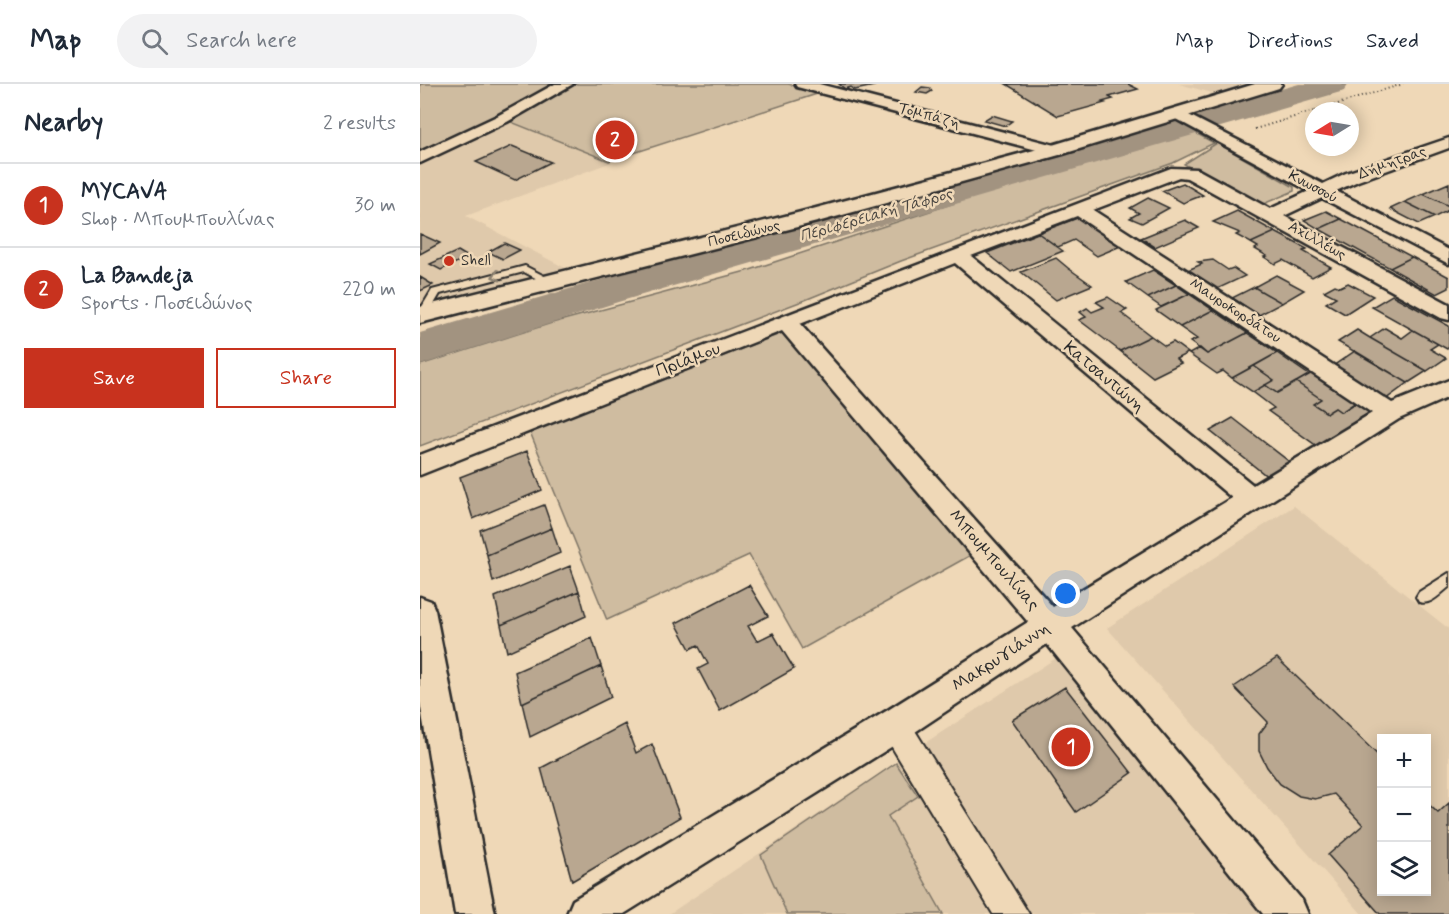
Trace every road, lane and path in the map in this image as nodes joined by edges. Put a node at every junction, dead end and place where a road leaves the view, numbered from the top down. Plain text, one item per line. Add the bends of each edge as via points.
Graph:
1 (566, 84) edge
2 (802, 84) edge
3 (1272, 84) edge
4 (1402, 84) edge
5 (1344, 102) edge
6 (1305, 114) edge
7 (1180, 116) junction
8 (1226, 141) junction
9 (1449, 142) edge
10 (1056, 150) junction
11 (420, 158) edge
12 (1184, 171) joint
13 (1321, 191) junction
14 (1080, 209) junction
15 (1271, 215) junction
16 (957, 255) junction
17 (1449, 258) edge
18 (1449, 313) edge
19 (422, 315) edge
20 (786, 322) junction
21 (1449, 388) edge
22 (1390, 413) junction
23 (420, 465) edge
24 (1251, 499) junction
25 (1449, 579) edge
26 (1424, 597) dead end
27 (420, 610) edge
28 (1050, 625) junction
29 (895, 725) junction
30 (475, 914) edge
31 (587, 914) edge
32 (1004, 914) edge
33 (1019, 914) edge
34 (1288, 914) edge

1 - 11 street
2 - 10 street, Τομπάζη
3 - 7 street, Ποσειδώνος
4 - 5 path
6 - 8 path
7 - 8 street, Κνωσσού
7 - 10 street, Ποσειδώνος
8 - 13 street, Κνωσσού
9 - 13 street, Δήμητρας
10 - 19 street, Ποσειδώνος
12 - 14 street, Πριάμου
12 - 15 street, Αχιλλέως
13 - 15 street, Δήμητρας
13 - 17 street, Κνωσσού
14 - 16 street, Πριάμου
14 - 22 street, Μαυροκορδάτου
15 - 18 street, Αχιλλέως
16 - 20 street, Πριάμου
16 - 24 street, Κατσαντώνη
20 - 23 street, Πριάμου
20 - 28 street, Μπουμπουλίνας
21 - 22 street, Μακρυγιάννη
22 - 24 street, Μακρυγιάννη
24 - 28 street, Μακρυγιάννη
25 - 26 lane
27 - 30 street
28 - 29 street, Μακρυγιάννη
28 - 34 street, Μπουμπουλίνας
29 - 31 street, Μακρυγιάννη
29 - 32 lane
29 - 33 lane

